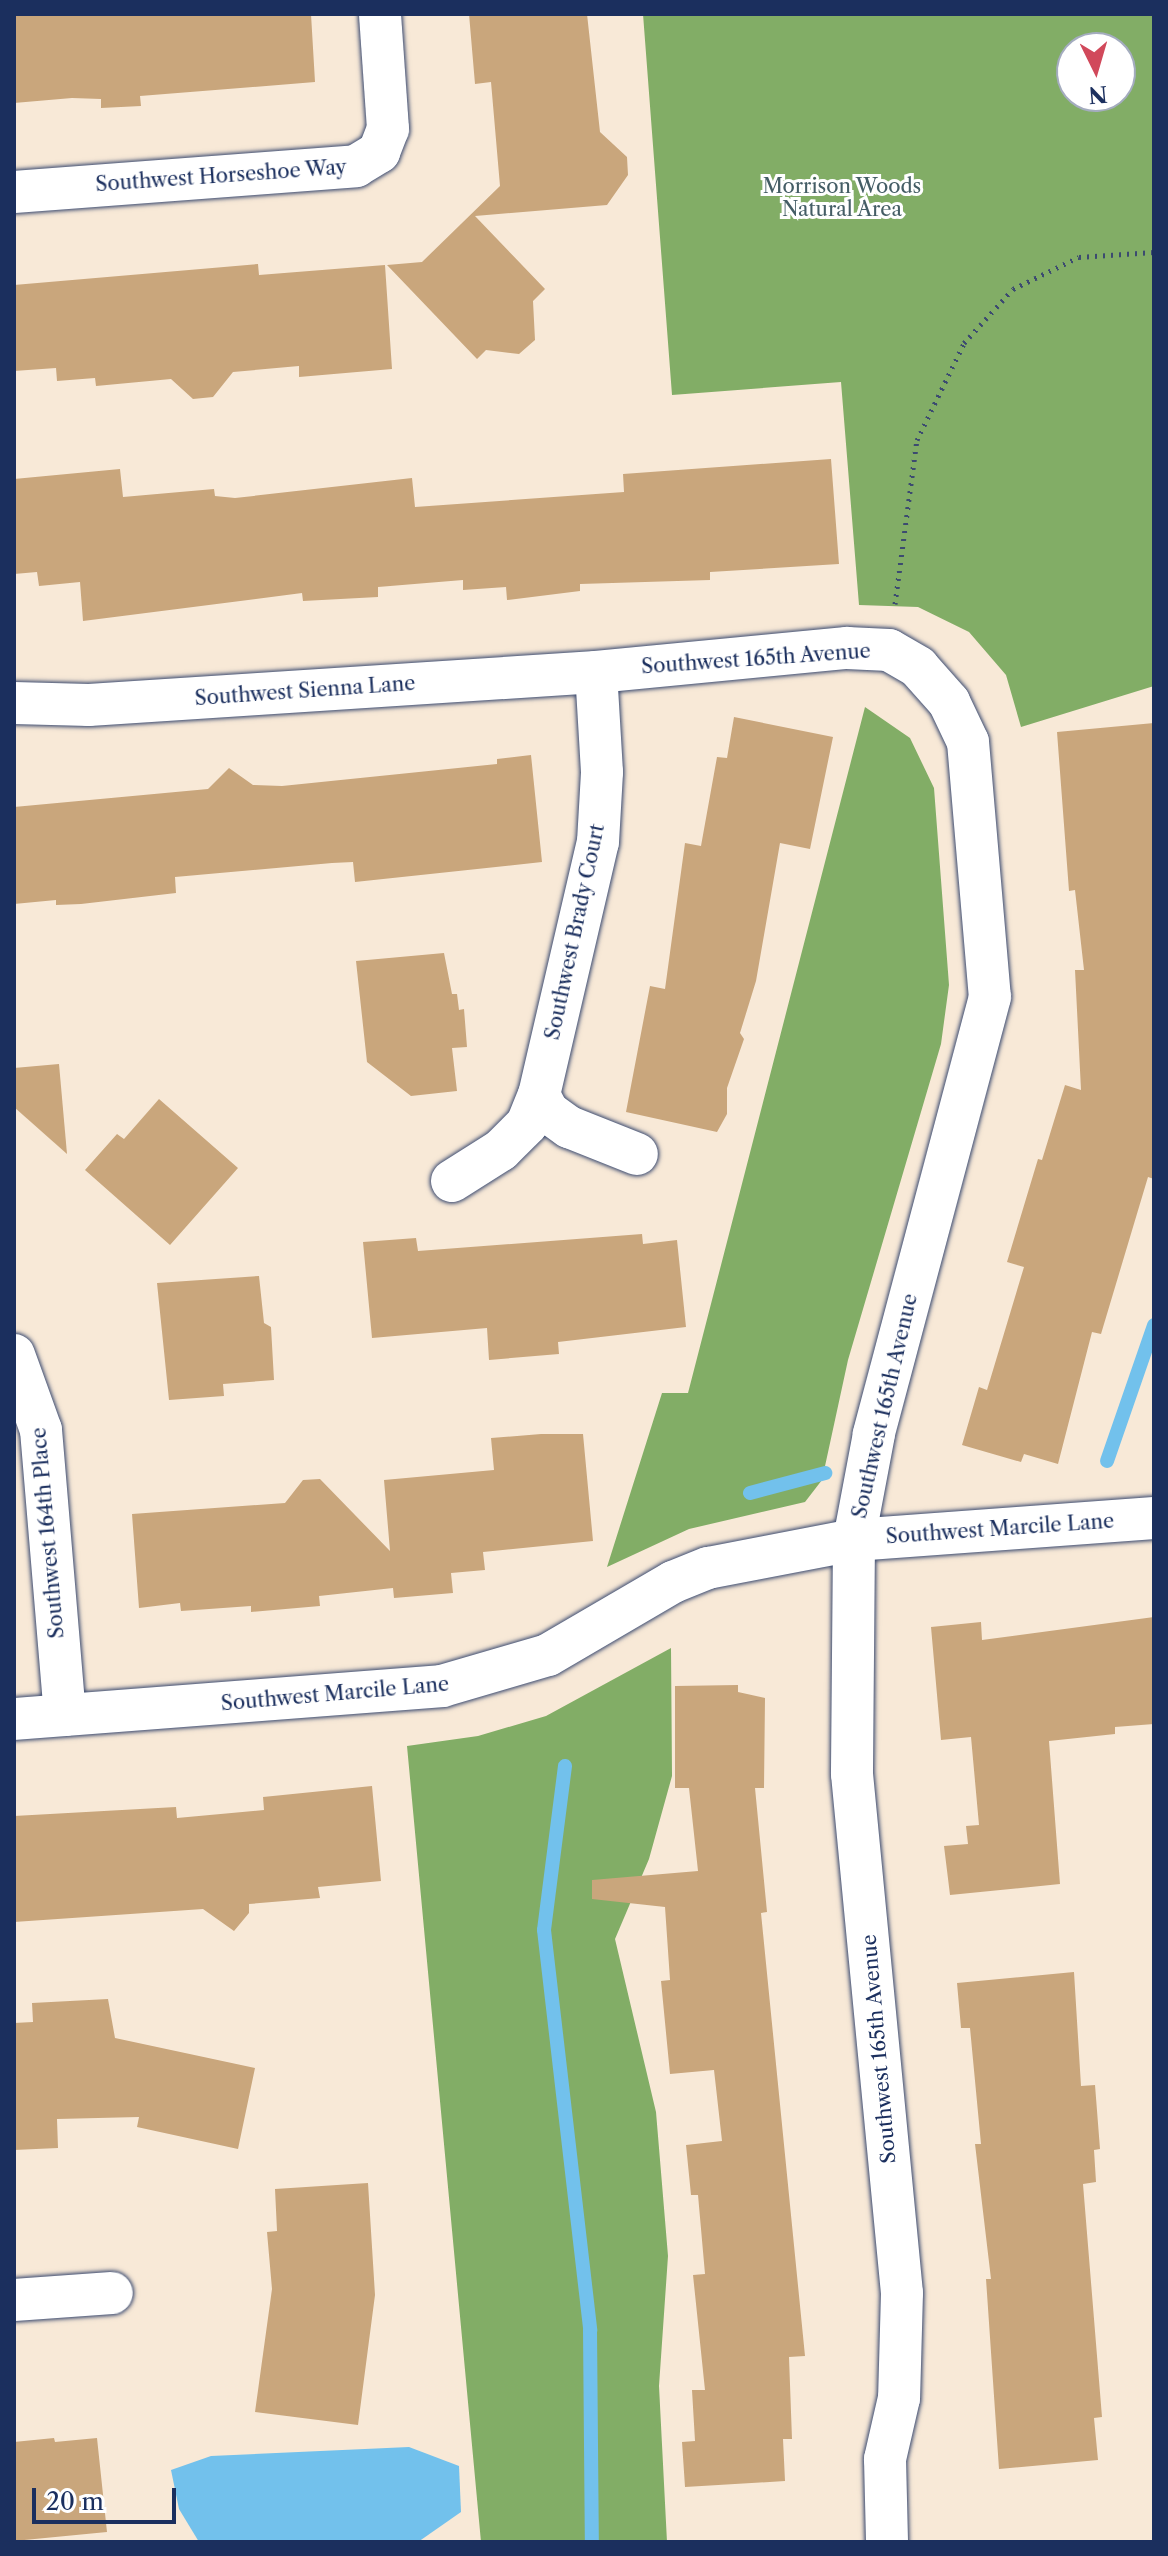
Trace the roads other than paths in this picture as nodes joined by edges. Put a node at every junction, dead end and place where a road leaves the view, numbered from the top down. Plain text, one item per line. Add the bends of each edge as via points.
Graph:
1 (380, 14) edge
2 (14, 192) edge
3 (596, 672) junction
4 (14, 703) edge
5 (539, 1095) junction
6 (637, 1154) dead end
7 (452, 1181) dead end
8 (14, 1355) edge
9 (1154, 1518) edge
10 (854, 1540) junction
11 (65, 1715) junction
12 (14, 1719) edge
13 (112, 2293) dead end
14 (14, 2300) edge
15 (887, 2542) edge

1 - 2 street, Southwest Horseshoe Way via 388,129 379,152 356,166
3 - 4 street, Southwest Sienna Lane via 89,705
3 - 5 street, Southwest Brady Court via 602,772 598,842
3 - 10 street, Southwest 165th Avenue via 847,648 889,650 918,667 949,702 968,742 990,997 874,1434
5 - 6 street via 548,1112 569,1127
5 - 7 street, Southwest Brady Court via 527,1124 501,1150
8 - 11 street, Southwest 164th Place via 41,1430
9 - 10 street, Southwest Marcile Lane
10 - 11 street, Southwest Marcile Lane via 708,1568 673,1582 548,1655 492,1676 442,1686
10 - 15 street, Southwest 165th Avenue via 852,1774 902,2293 899,2398 885,2459
11 - 12 street, Southwest Marcile Lane
13 - 14 street

